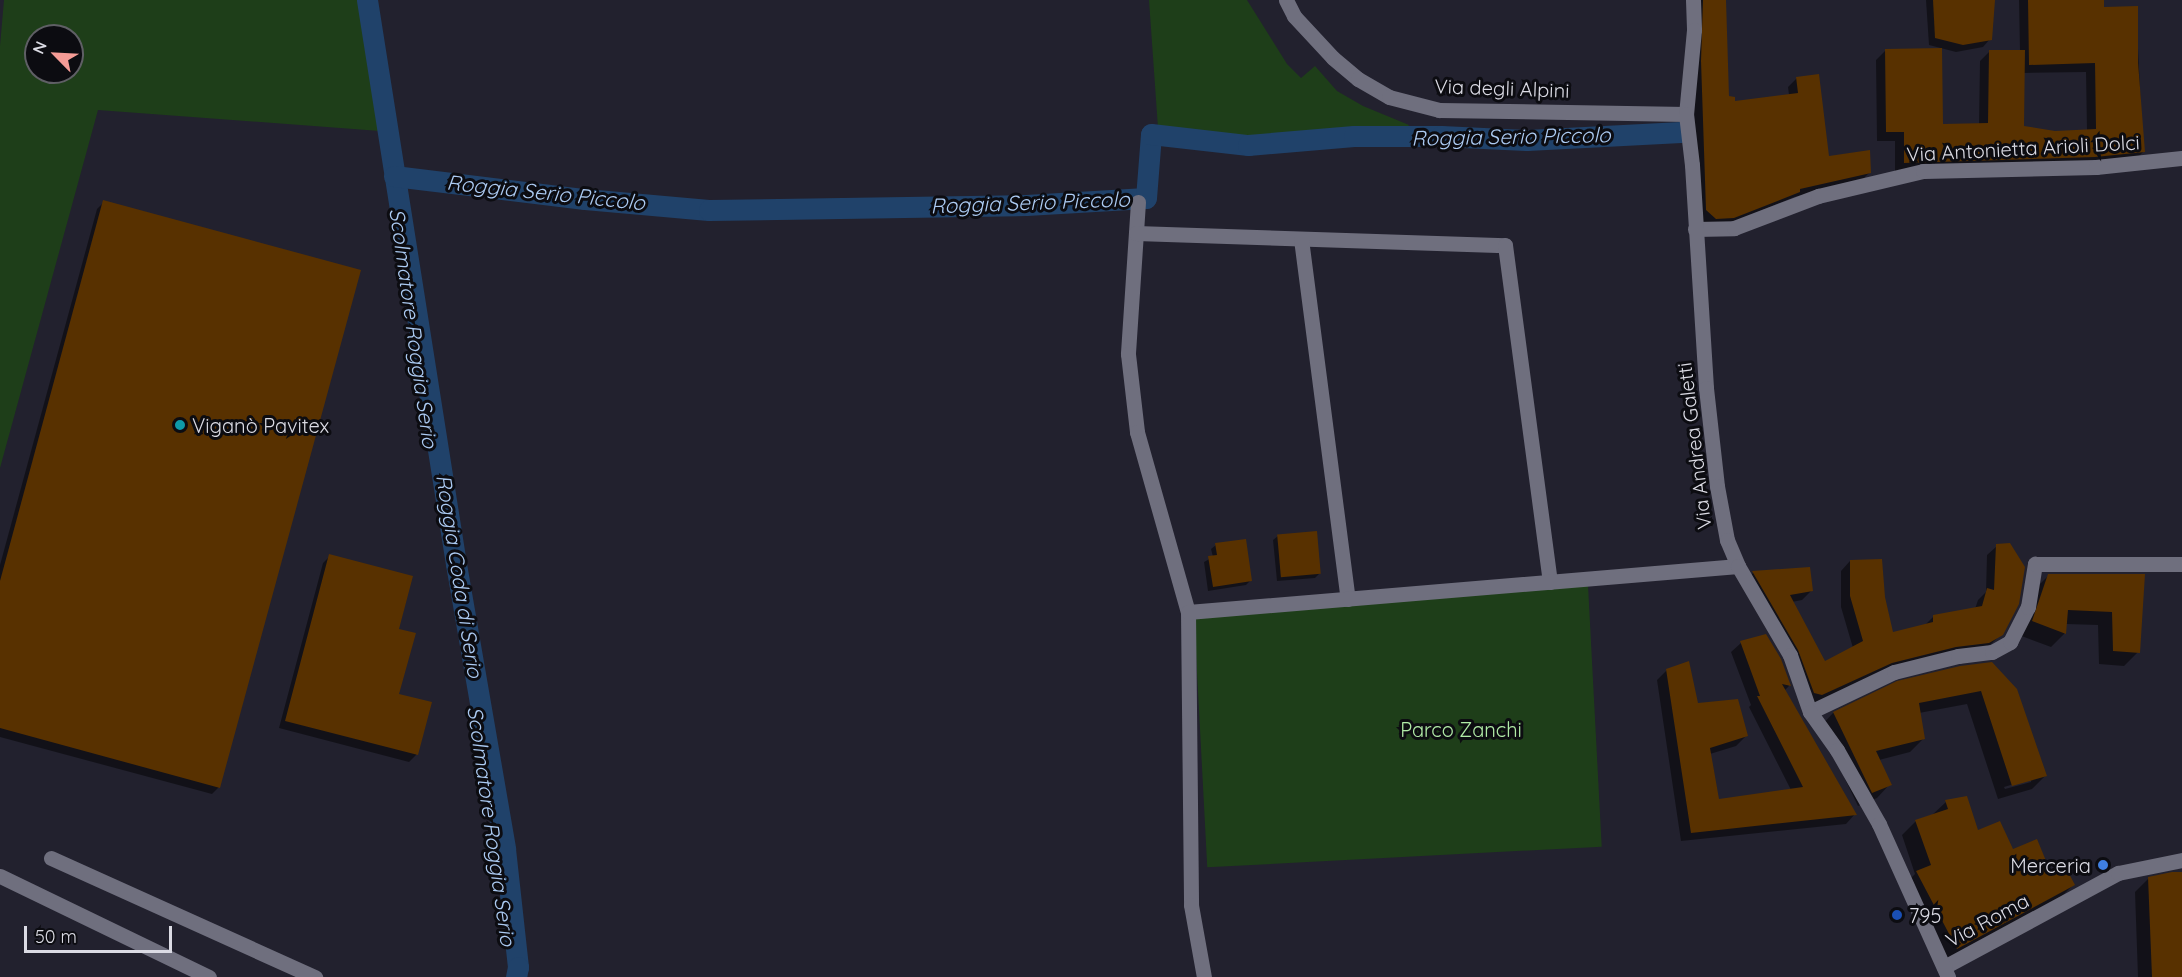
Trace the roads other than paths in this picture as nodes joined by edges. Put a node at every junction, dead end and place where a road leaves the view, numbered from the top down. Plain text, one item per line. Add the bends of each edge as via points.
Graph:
1 (1286, 0) edge
2 (1693, 0) edge
3 (1686, 114) junction
4 (2182, 158) edge
5 (1138, 202) dead end
6 (1695, 229) junction
7 (1136, 233) junction
8 (1301, 239) junction
9 (2182, 564) edge
10 (1738, 566) junction
11 (1550, 582) junction
12 (1348, 598) junction
13 (1188, 612) junction
14 (1810, 712) junction
15 (51, 858) dead end
16 (2182, 860) edge
17 (0, 876) edge
18 (1946, 972) edge
19 (209, 977) edge
20 (315, 977) edge
21 (1204, 977) edge

1 - 3 street, Via degli Alpini via 1294,16 1334,58 1358,79 1389,97 1439,110
2 - 3 street, Via Andrea Galetti
3 - 6 street, Via Andrea Galetti
4 - 6 street, Via Antonietta Arioli Dolci via 2096,167 1923,171 1818,196 1734,228
5 - 7 street
6 - 10 street, Via Andrea Galetti via 1717,486 1727,540
7 - 8 street
7 - 13 street via 1128,354 1137,432
8 - 11 street via 1505,245
8 - 12 street
9 - 14 street via 2035,564 2028,608 2010,642 1992,652 1894,672
10 - 11 street
10 - 14 street, Via Andrea Galetti via 1790,655
11 - 12 street
12 - 13 street
13 - 21 street via 1191,905
14 - 18 street, Via Andrea Galetti via 1837,750 1879,824
15 - 20 street
16 - 18 street, Via Roma via 2118,873
17 - 19 street

